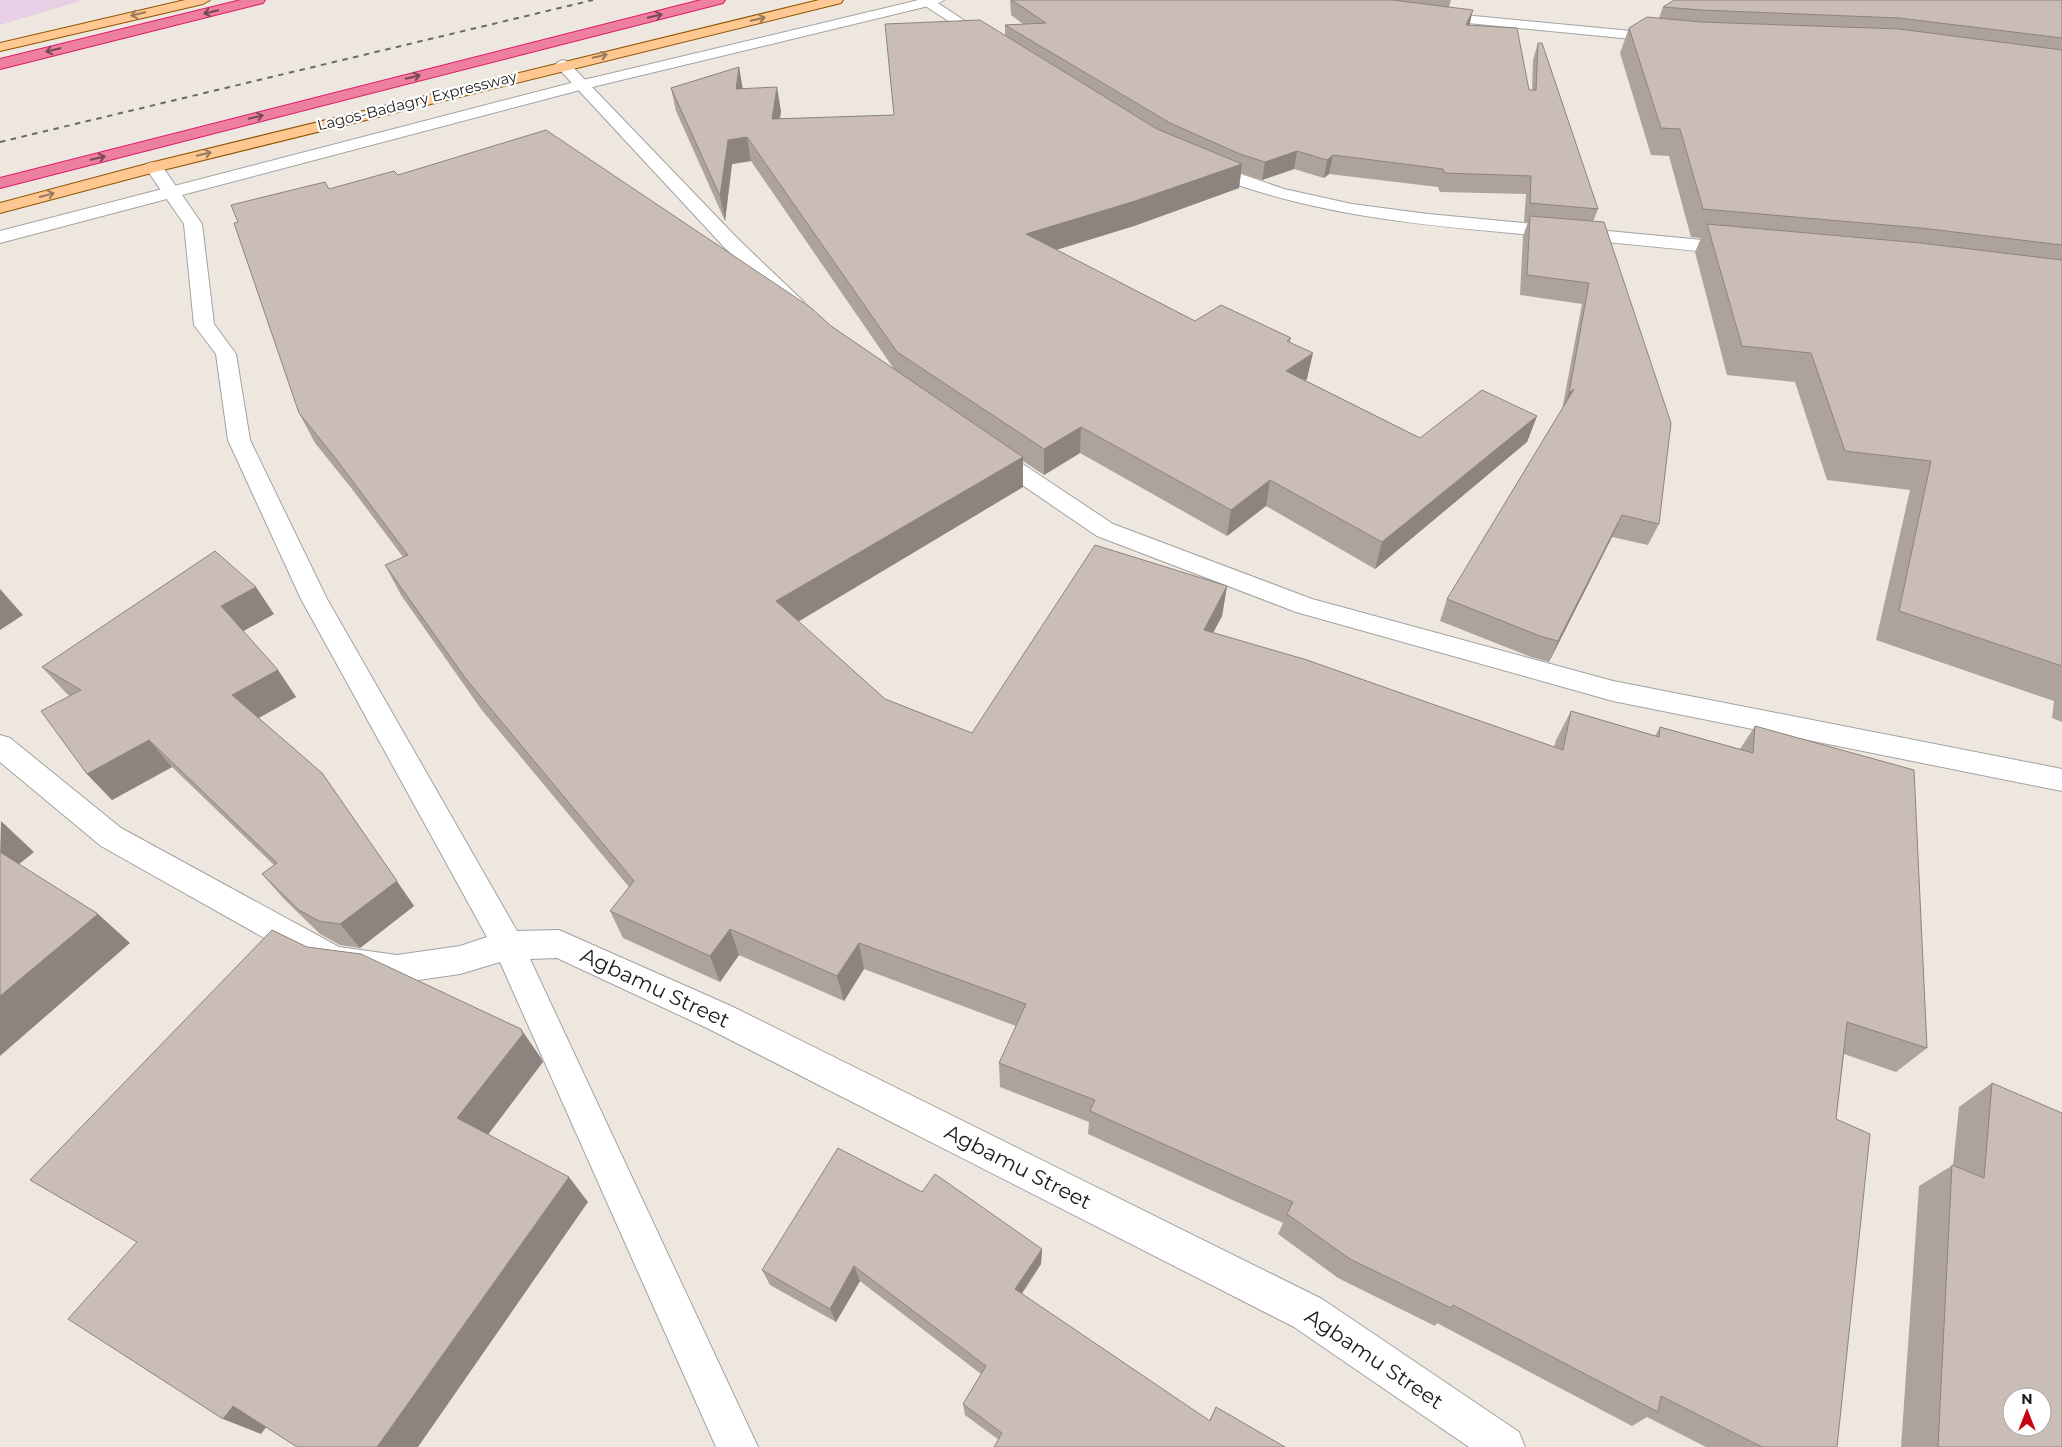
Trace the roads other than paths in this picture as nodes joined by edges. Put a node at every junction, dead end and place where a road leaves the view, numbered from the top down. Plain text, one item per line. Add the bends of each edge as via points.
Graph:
1 (203, 0) edge
2 (258, 0) edge
3 (718, 0) edge
4 (836, 0) edge
5 (929, 1) edge
6 (1419, 15) edge
7 (1682, 40) edge
8 (0, 48) edge
9 (1002, 49) edge
10 (0, 64) edge
11 (562, 65) junction
12 (581, 85) junction
13 (1188, 159) edge
14 (154, 166) junction
15 (0, 182) edge
16 (171, 191) junction
17 (0, 208) edge
18 (0, 237) edge
19 (1754, 250) edge
20 (815, 323) edge
21 (972, 440) edge
22 (0, 746) edge
23 (2062, 780) edge
24 (508, 945) junction
25 (737, 1447) edge
26 (1504, 1447) edge

1 -> 8 main road
2 -> 10 highway
15 -> 3 highway, Lagos-Badagry Expressway
11 -> 4 main road, Lagos-Badagry Expressway
5 - 9 street
5 - 12 street
6 - 7 street
11 - 12 street
14 -> 11 main road, Lagos-Badagry Expressway
12 - 16 street
12 - 20 street via 731,243
13 - 19 street via 1231,178 1297,198 1406,218
14 - 16 street
17 -> 14 main road, Lagos-Badagry Expressway
16 - 18 street
16 - 24 street via 192,224 204,325 226,354 239,440 314,599
21 - 23 street via 1105,530 1306,606 1613,691
22 - 24 street, Agbamu Street via 111,837 334,961 397,969 460,960
24 - 25 street
24 - 26 street, Agbamu Street via 559,944 710,1013 1299,1308

